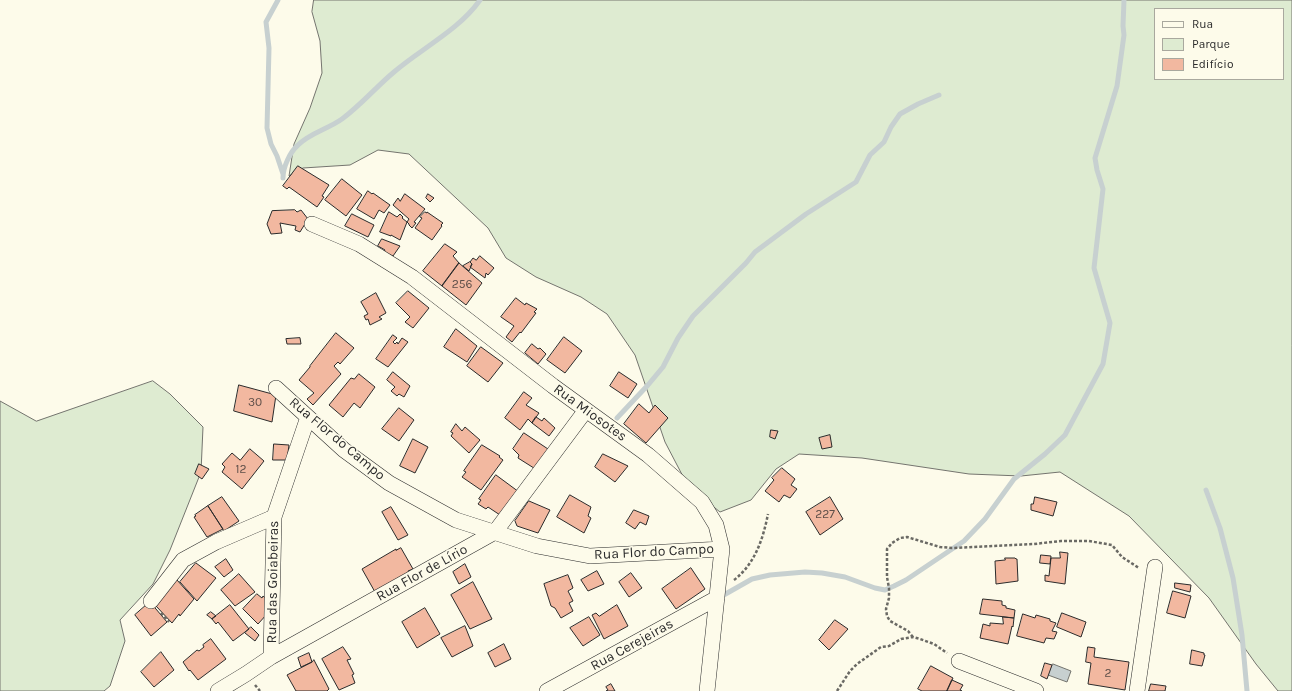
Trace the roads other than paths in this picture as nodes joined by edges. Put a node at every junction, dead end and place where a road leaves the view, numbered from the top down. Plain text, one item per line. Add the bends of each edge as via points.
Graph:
1 (312, 224) dead end
2 (276, 388) dead end
3 (586, 410) junction
4 (308, 417) junction
5 (274, 517) junction
6 (495, 532) junction
7 (722, 549) junction
8 (1155, 570) road end
9 (718, 594) junction
10 (151, 601) dead end
11 (271, 657) junction
12 (959, 661) road end
13 (218, 691) edge
14 (547, 691) edge
15 (707, 691) edge
16 (1036, 691) edge
17 (1137, 691) edge

1 - 3 street, Rua Miosotes via 359,244 412,276
2 - 4 street, Rua Flor do Campo
3 - 6 street, Rua Flor de Lírio
3 - 7 street, Rua Miosotes via 648,455 702,502 716,526
4 - 5 street, Rua das Goiabeiras
4 - 6 street, Rua Flor do Campo via 344,450 389,483 456,520
5 - 10 street via 216,542 183,560
5 - 11 street, Rua das Goiabeiras
6 - 7 street, Rua Flor do Campo via 537,546 590,556
6 - 11 street, Rua Flor de Lírio
7 - 9 street, Rua Miosotes
8 - 17 street
9 - 14 street, Rua Cerejeiras
9 - 15 street, Rua Miosotes
11 - 13 street, Rua Flor de Lírio
12 - 16 street

